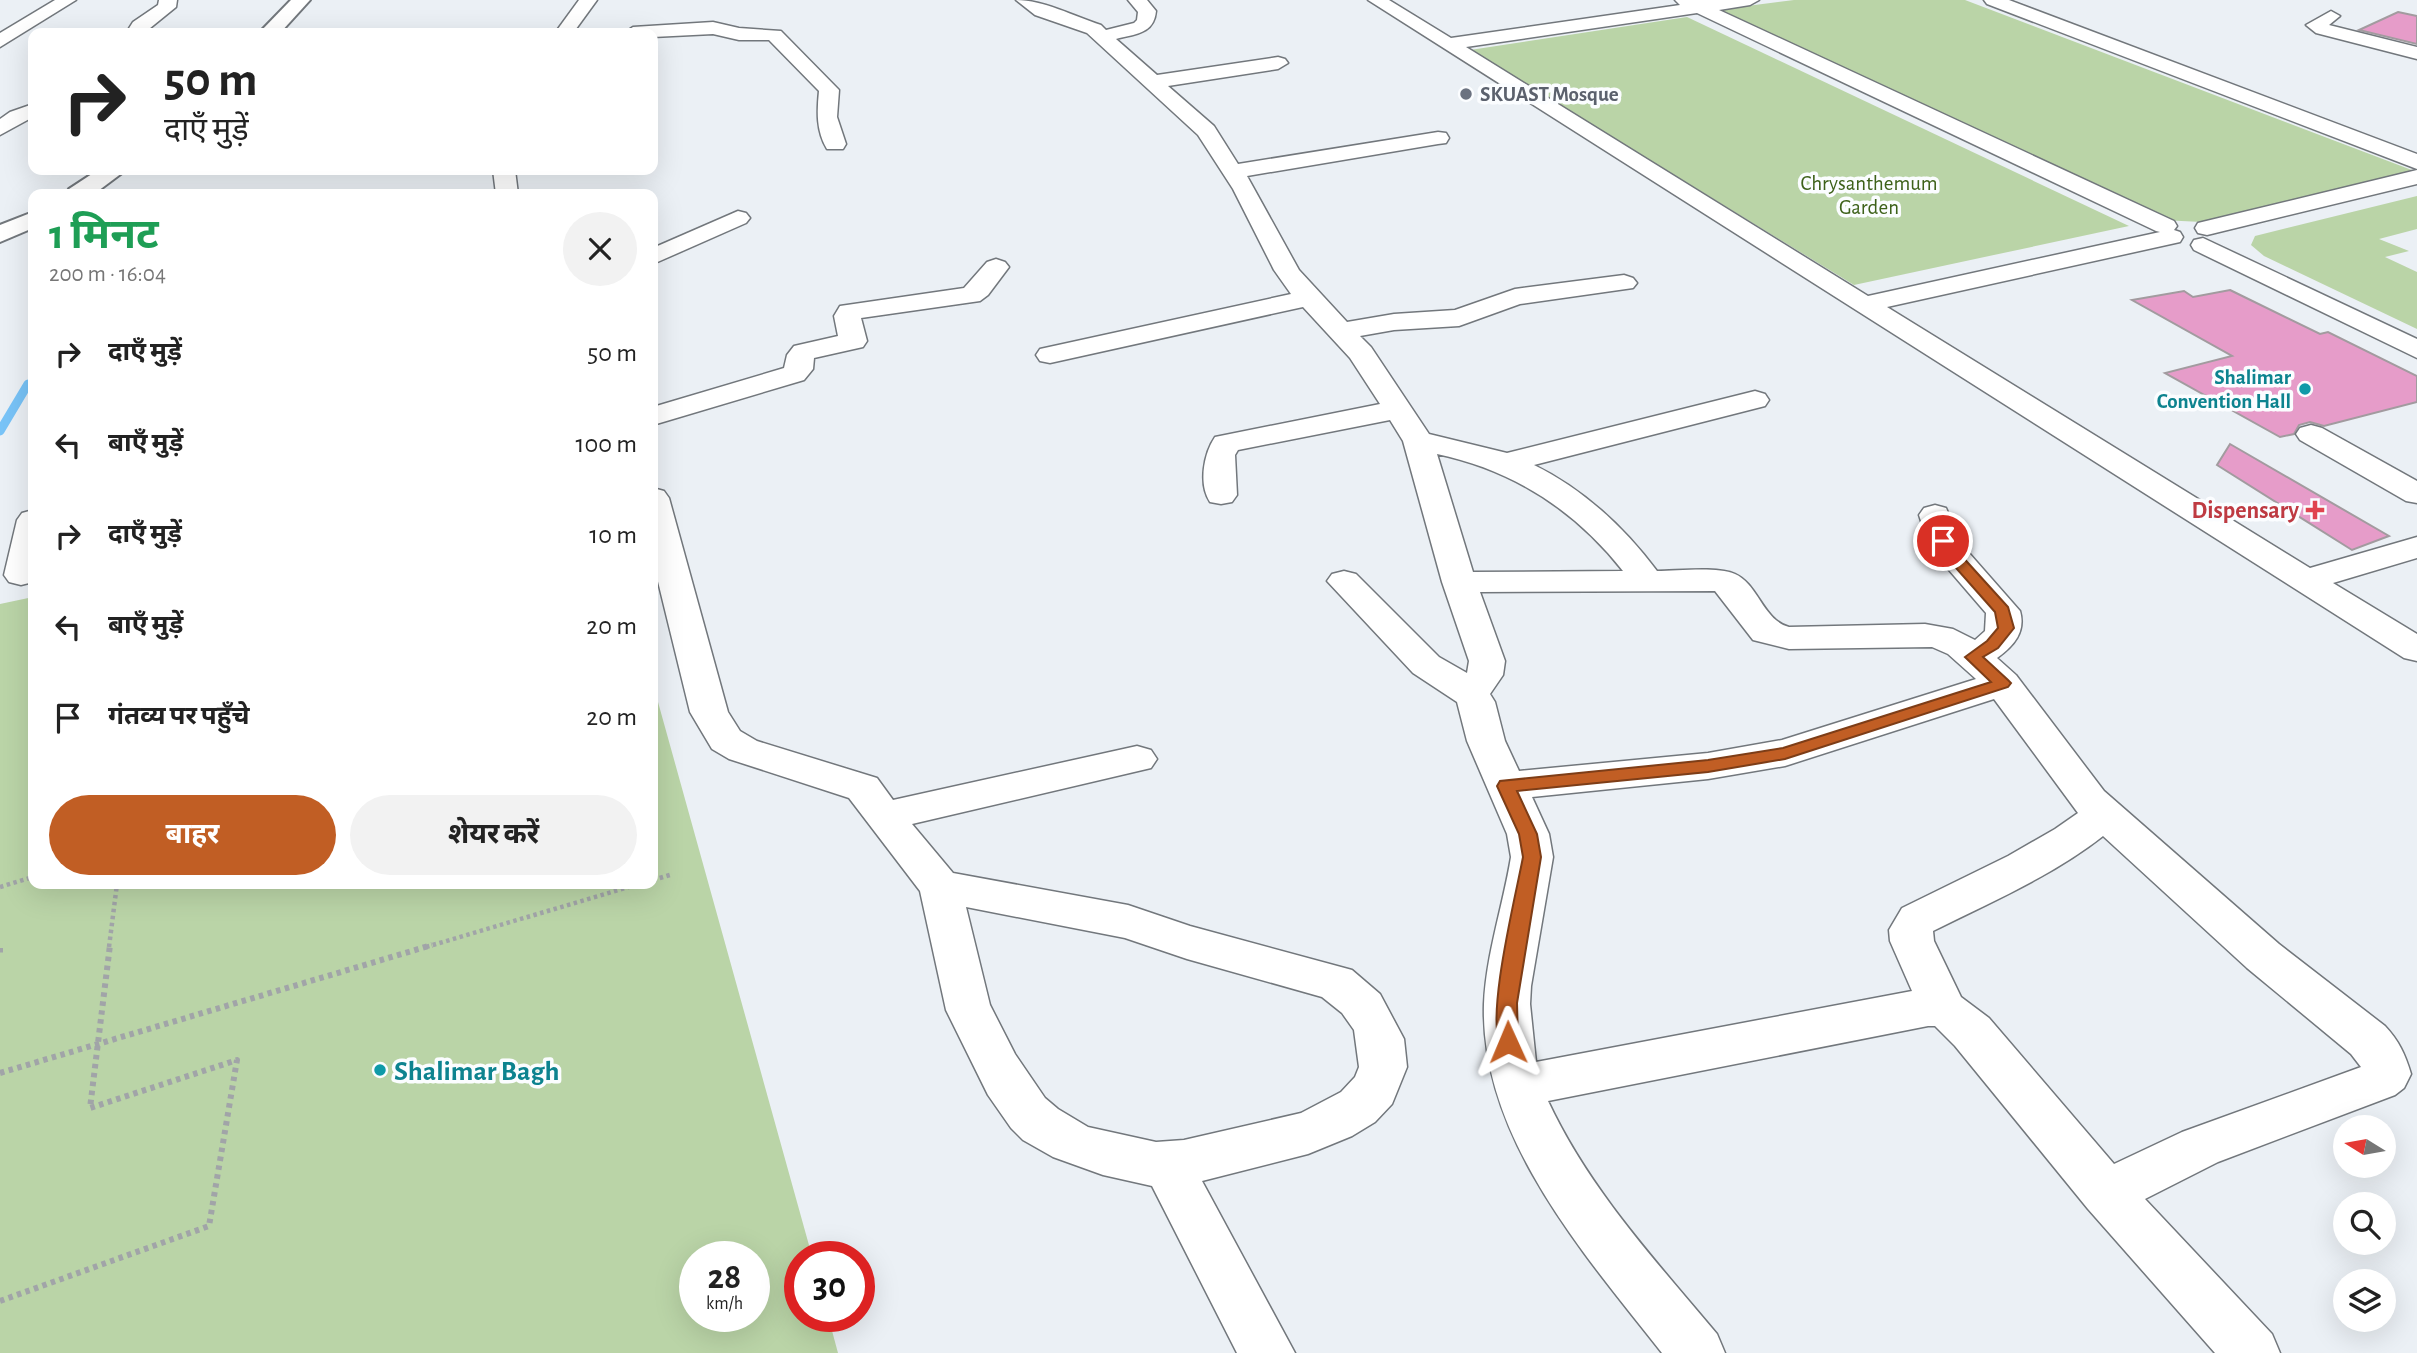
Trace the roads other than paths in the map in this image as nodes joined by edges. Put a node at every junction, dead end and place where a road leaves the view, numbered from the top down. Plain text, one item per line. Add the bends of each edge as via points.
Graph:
1 (67, 0) edge
2 (168, 0) edge
3 (301, 0) edge
4 (588, 0) edge
5 (1025, 0) edge
6 (1137, 0) edge
7 (1377, 0) edge
8 (1750, 0) edge
9 (1993, 0) edge
10 (1692, 4) edge
11 (2331, 16) dead end
12 (139, 28) edge
13 (274, 28) edge
14 (568, 28) edge
15 (658, 31) edge
16 (1103, 36) junction
17 (0, 41) edge
18 (1448, 44) junction
19 (27, 47) dead end
20 (0, 48) edge
21 (2417, 53) edge
22 (1278, 63) dead end
23 (1153, 82) junction
24 (28, 112) edge
25 (0, 129) edge
26 (1438, 138) dead end
27 (835, 145) dead end
28 (2417, 162) edge
29 (1234, 171) junction
30 (106, 175) edge
31 (2417, 177) edge
32 (86, 189) edge
33 (738, 218) dead end
34 (28, 221) edge
35 (2168, 232) junction
36 (0, 234) edge
37 (2211, 238) junction
38 (658, 255) edge
39 (996, 267) dead end
40 (1624, 283) dead end
41 (1308, 298) junction
42 (1866, 304) junction
43 (1341, 331) junction
44 (2417, 332) edge
45 (2417, 350) edge
46 (1050, 355) dead end
47 (1755, 400) dead end
48 (1397, 410) junction
49 (658, 415) edge
50 (2311, 434) dead end
51 (1418, 441) junction
52 (1505, 463) junction
53 (2417, 494) edge
54 (1221, 495) dead end
55 (1935, 515) dead end
56 (658, 517) edge
57 (28, 539) edge
58 (2417, 547) edge
59 (18, 576) edge
60 (2306, 580) junction
61 (1344, 581) dead end
62 (1647, 581) junction
63 (1459, 582) junction
64 (2417, 650) edge
65 (1988, 670) junction
66 (1470, 692) junction
67 (1138, 759) dead end
68 (1506, 786) junction
69 (2104, 814) junction
70 (886, 816) junction
71 (940, 886) junction
72 (1943, 1007) junction
73 (1519, 1086) junction
74 (1167, 1165) junction
75 (2106, 1193) junction
76 (1267, 1353) edge
77 (1697, 1353) edge
78 (2252, 1353) edge

1 - 17 street
2 - 12 street via 166,8
3 - 13 main road
4 - 14 street
5 - 16 street
6 - 16 street via 1147,11 1146,22
7 - 18 street
8 - 10 street
9 - 28 street
10 - 18 street
10 - 35 street
11 - 21 street via 2315,25
15 - 27 street via 713,28 778,37 829,90 827,117
16 - 23 street
18 - 42 street
19 - 20 street
22 - 23 street
23 - 29 street via 1206,131
24 - 25 street
26 - 29 street
29 - 41 street via 1287,270
30 - 32 main road
31 - 37 street
33 - 38 street
34 - 36 main road
35 - 37 street via 2184,223
35 - 42 street
37 - 44 street
37 - 45 street
39 - 49 street via 971,295 849,312 853,341 802,353 794,374
40 - 43 street via 1515,297 1459,318
41 - 43 street
41 - 46 street
42 - 60 street
43 - 48 street via 1361,353
47 - 52 street
48 - 51 street
48 - 54 street via 1226,443 1220,455
50 - 53 street
51 - 52 street
51 - 63 street
52 - 62 street via 1587,513
55 - 65 street via 1947,548 2003,611 2006,628
56 - 70 street via 709,712 726,740 743,751 855,783
57 - 59 street
58 - 60 street
60 - 64 street
61 - 66 street via 1426,665
62 - 63 street
62 - 65 street via 1723,581 1766,632 1781,638 1936,636 1964,648
63 - 66 street via 1489,670
65 - 68 street via 1785,753 1708,766
65 - 69 street via 2070,779
66 - 68 street
67 - 70 street
68 - 73 street via 1528,834 1532,857 1507,1003 1508,1042
69 - 72 street via 2023,867 1917,920 1911,930 1912,941
69 - 75 street via 2263,956 2368,1040 2382,1055 2387,1074 2200,1147
70 - 71 street
71 - 74 street via 969,1009 1017,1101 1041,1125 1068,1141 1101,1155
71 - 74 street via 1128,922 1241,958 1318,976 1351,992 1368,1010 1384,1051 1382,1076 1352,1113 1269,1144
72 - 73 street via 1906,1010
72 - 75 street via 1972,1032
73 - 77 street via 1558,1172
74 - 76 street
75 - 78 street

